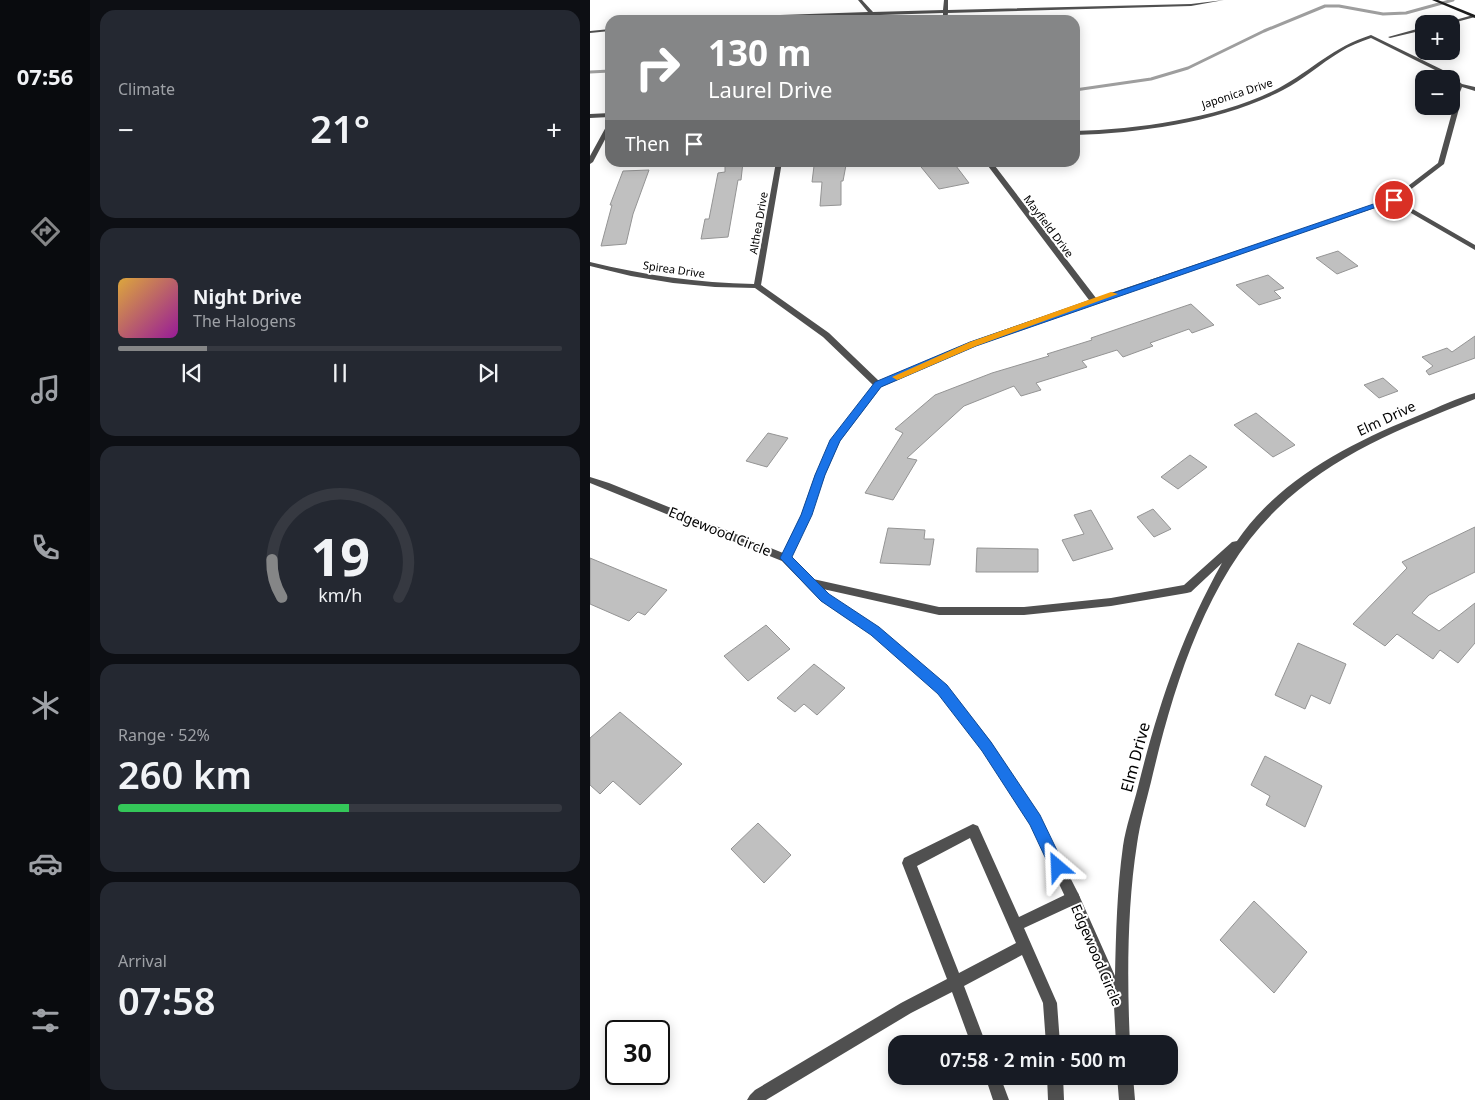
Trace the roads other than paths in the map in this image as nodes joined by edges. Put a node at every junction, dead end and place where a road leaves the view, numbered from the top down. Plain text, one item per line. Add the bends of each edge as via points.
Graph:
1 (860, 0) edge
2 (946, 0) edge
3 (1201, 0) edge
4 (1222, 0) edge
5 (1434, 0) edge
6 (1208, 4) junction
7 (1475, 9) edge
8 (946, 11) junction
9 (1463, 12) junction
10 (872, 14) junction
11 (848, 15) edge
12 (946, 15) edge
13 (1474, 17) edge
14 (1460, 20) edge
15 (605, 30) edge
16 (1415, 30) edge
17 (590, 32) edge
18 (1390, 37) dead end
19 (1439, 70) edge
20 (1460, 85) edge
21 (1475, 88) edge
22 (605, 115) edge
23 (1455, 115) edge
24 (590, 116) edge
25 (1080, 133) edge
26 (605, 134) edge
27 (590, 162) edge
28 (778, 167) edge
29 (992, 167) edge
30 (1394, 200) junction
31 (1475, 248) edge
32 (590, 264) edge
33 (757, 286) junction
34 (1094, 301) junction
35 (878, 385) junction
36 (1475, 396) edge
37 (590, 480) edge
38 (1247, 535) junction
39 (786, 558) junction
40 (808, 582) junction
41 (1073, 898) junction
42 (1016, 926) junction
43 (1025, 946) junction
44 (954, 983) junction
45 (1121, 1006) junction
46 (975, 1035) edge
47 (1052, 1035) edge
48 (1123, 1035) edge
49 (995, 1085) edge
50 (1055, 1085) edge
51 (1125, 1085) edge
52 (755, 1100) edge
53 (1001, 1100) edge
54 (1056, 1100) edge
55 (1126, 1100) edge

1 - 10 street
2 - 8 street
3 - 6 street
4 - 6 street
5 - 9 main road
6 - 8 street
7 - 9 street
8 - 10 street
8 - 12 street
9 - 13 main road
10 - 11 street
13 - 14 street
15 - 17 street
16 - 18 street
19 - 25 street, Japonica Drive via 1372,36 1337,51 1279,90 1219,112 1112,132
20 - 21 street
22 - 24 street
23 - 30 street via 1441,164
26 - 27 street
28 - 33 street, Althea Drive
29 - 34 street, Mayfield Drive
30 - 31 street
30 - 34 street
32 - 33 street, Spirea Drive via 659,280
33 - 35 street via 826,335
34 - 35 street via 973,344
35 - 39 street via 836,440
36 - 38 street, Elm Drive via 1334,458 1304,480
37 - 39 street, Edgewood Circle
38 - 40 street, Elm Drive via 1187,589 1024,612 939,611
38 - 45 street, Elm Drive via 1225,568 1192,632 1153,744 1129,853
39 - 40 street, Edgewood Circle
40 - 41 street, Edgewood Circle via 825,598 875,631 942,690 987,746 1035,820
41 - 42 street
41 - 45 street, Edgewood Circle
42 - 43 street
42 - 44 street via 973,830 909,863
43 - 44 street
43 - 47 street via 1050,1003
44 - 46 street
44 - 52 street via 898,1013
45 - 48 street, Edgewood Circle
49 - 53 street
50 - 54 street
51 - 55 street

